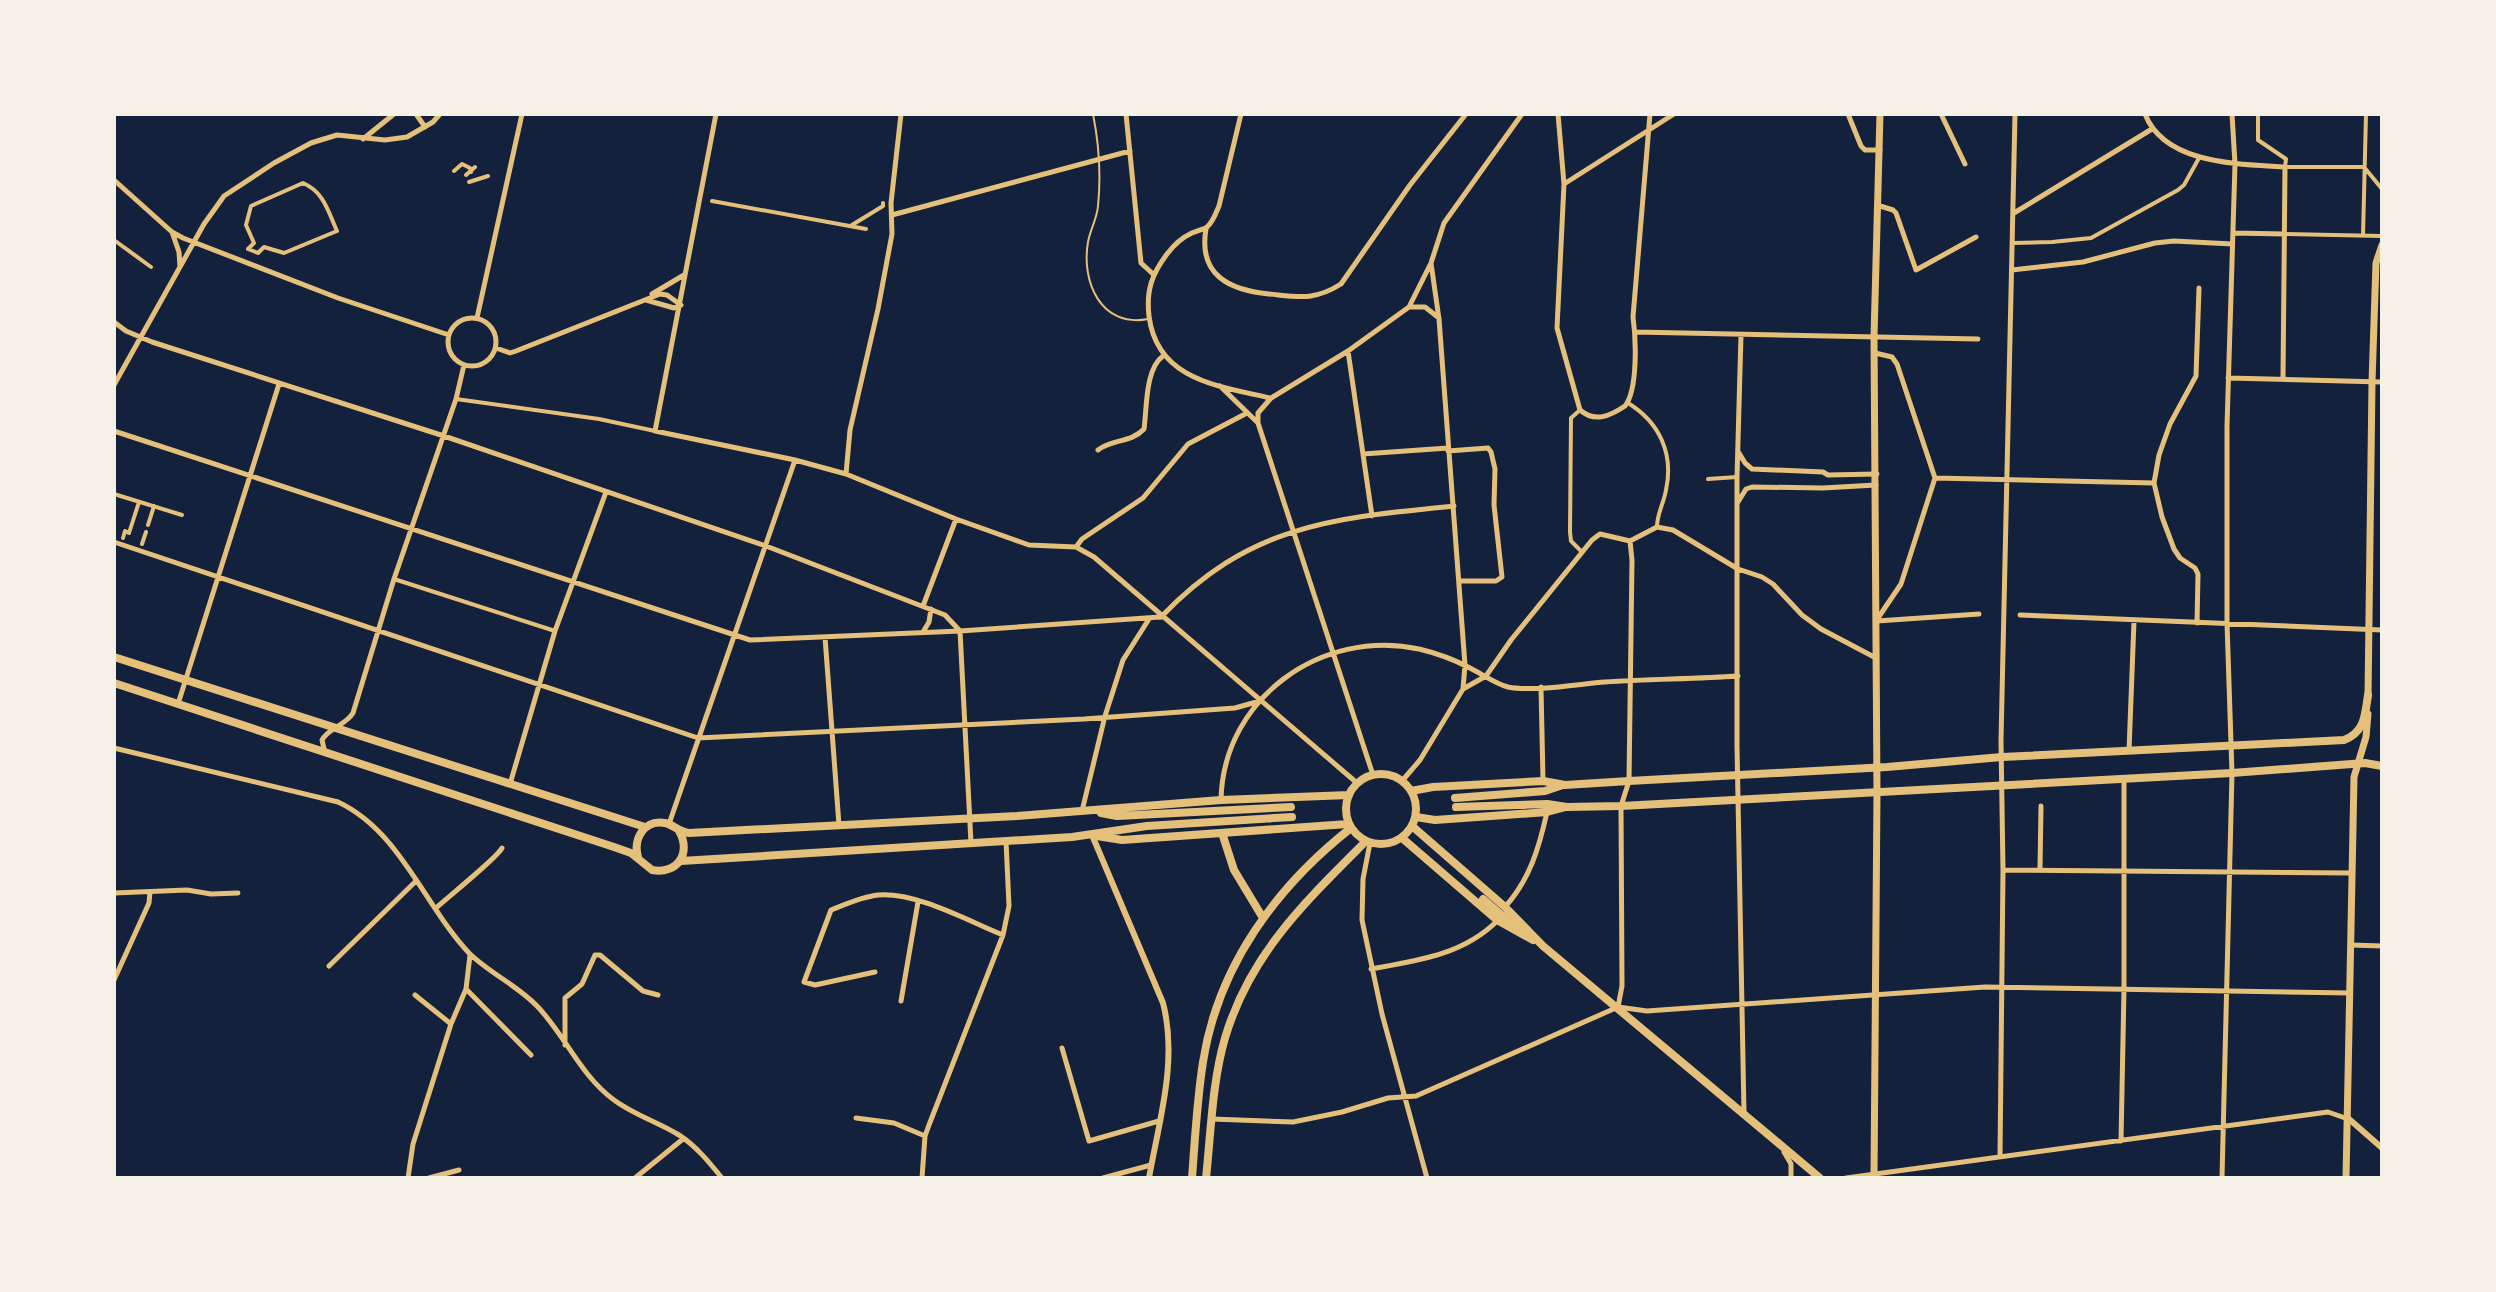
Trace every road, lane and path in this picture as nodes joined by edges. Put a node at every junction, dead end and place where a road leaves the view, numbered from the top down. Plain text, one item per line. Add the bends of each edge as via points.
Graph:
1 (394, 114) edge
2 (416, 114) edge
3 (440, 114) edge
4 (522, 114) edge
5 (716, 114) edge
6 (901, 114) edge
7 (1093, 114) edge
8 (1126, 114) edge
9 (1241, 114) edge
10 (1466, 114) edge
11 (1522, 114) edge
12 (1558, 114) edge
13 (1650, 114) edge
14 (1674, 114) edge
15 (1848, 114) edge
16 (1880, 114) edge
17 (1941, 114) edge
18 (2015, 114) edge
19 (2145, 114) edge
20 (2232, 114) edge
21 (2258, 114) edge
22 (2366, 114) edge
23 (425, 127) junction
24 (2152, 129) junction
25 (1649, 130) junction
26 (363, 139) junction
27 (1880, 150) junction
28 (1130, 151) junction
29 (2199, 158) junction
30 (1098, 159) junction
31 (1965, 164) dead end
32 (2235, 164) junction
33 (475, 167) dead end
34 (2285, 167) junction
35 (2364, 167) junction
36 (454, 171) dead end
37 (488, 176) dead end
38 (114, 180) edge
39 (469, 182) dead end
40 (1564, 184) junction
41 (312, 187) joint
42 (2382, 189) edge
43 (712, 201) dead end
44 (883, 203) dead end
45 (1876, 205) junction
46 (2013, 214) junction
47 (892, 215) junction
48 (850, 226) junction
49 (1206, 228) junction
50 (866, 229) dead end
51 (172, 232) junction
52 (2233, 233) junction
53 (2285, 234) junction
54 (2363, 236) junction
55 (2382, 236) edge
56 (1976, 237) dead end
57 (114, 240) edge
58 (194, 243) junction
59 (2013, 243) junction
60 (2232, 244) junction
61 (2382, 245) edge
62 (1431, 263) junction
63 (151, 267) dead end
64 (180, 268) junction
65 (2012, 270) junction
66 (685, 274) junction
67 (1153, 274) junction
68 (2199, 288) dead end
69 (645, 300) junction
70 (681, 305) junction
71 (1409, 307) junction
72 (477, 318) junction
73 (1149, 319) junction
74 (1439, 319) junction
75 (114, 322) edge
76 (1635, 332) junction
77 (449, 335) junction
78 (1741, 335) junction
79 (1874, 337) junction
80 (141, 338) junction
81 (1978, 339) dead end
82 (496, 348) junction
83 (1348, 351) junction
84 (1875, 353) junction
85 (1163, 356) junction
86 (464, 365) junction
87 (2228, 378) junction
88 (2283, 379) junction
89 (2372, 382) junction
90 (2382, 382) edge
91 (279, 384) junction
92 (114, 385) edge
93 (1220, 386) junction
94 (1271, 398) junction
95 (456, 399) junction
96 (1628, 403) junction
97 (1580, 410) junction
98 (1247, 413) junction
99 (1258, 423) junction
100 (114, 431) edge
101 (655, 431) junction
102 (444, 436) junction
103 (1737, 449) junction
104 (1098, 450) dead end
105 (1448, 450) junction
106 (1363, 454) junction
107 (795, 460) junction
108 (846, 474) junction
109 (1877, 474) junction
110 (249, 477) junction
111 (1737, 477) junction
112 (1935, 478) junction
113 (1708, 479) dead end
114 (2008, 479) junction
115 (2154, 483) junction
116 (1876, 485) junction
117 (606, 492) junction
118 (114, 494) edge
119 (139, 502) junction
120 (154, 506) junction
121 (1454, 506) junction
122 (1736, 507) junction
123 (182, 515) dead end
124 (1372, 516) junction
125 (956, 519) junction
126 (148, 525) dead end
127 (1657, 527) junction
128 (411, 528) junction
129 (1293, 531) junction
130 (146, 532) dead end
131 (123, 538) dead end
132 (1630, 541) junction
133 (114, 542) edge
134 (142, 544) dead end
135 (766, 546) junction
136 (1076, 547) junction
137 (1582, 552) junction
138 (1738, 569) junction
139 (218, 577) junction
140 (394, 579) junction
141 (1459, 581) junction
142 (573, 583) junction
143 (923, 606) junction
144 (931, 609) junction
145 (1979, 614) dead end
146 (2020, 615) dead end
147 (1161, 617) junction
148 (1150, 618) junction
149 (1876, 621) junction
150 (2134, 621) junction
151 (2197, 623) junction
152 (2227, 623) junction
153 (2368, 629) junction
154 (2382, 630) edge
155 (380, 631) junction
156 (555, 631) junction
157 (960, 631) junction
158 (923, 633) junction
159 (733, 636) junction
160 (825, 637) junction
161 (1332, 652) junction
162 (114, 657) edge
163 (1877, 658) junction
164 (1465, 665) junction
165 (1486, 676) junction
166 (1738, 676) junction
167 (187, 680) junction
168 (1629, 681) junction
169 (114, 683) edge
170 (539, 685) junction
171 (1541, 687) junction
172 (1463, 689) junction
173 (2368, 695) junction
174 (1260, 701) junction
175 (178, 705) junction
176 (1105, 716) junction
177 (964, 725) junction
178 (336, 728) junction
179 (830, 732) junction
180 (698, 738) junction
181 (2231, 745) junction
182 (114, 748) edge
183 (2129, 751) junction
184 (325, 753) junction
185 (2002, 757) junction
186 (2357, 764) junction
187 (2382, 766) edge
188 (1877, 767) junction
189 (2232, 773) junction
190 (1373, 775) junction
191 (1737, 775) junction
192 (2124, 778) junction
193 (1402, 781) junction
194 (1543, 781) junction
195 (1629, 781) junction
196 (1357, 783) junction
197 (2003, 784) junction
198 (509, 785) junction
199 (1565, 785) junction
200 (1411, 791) junction
201 (1877, 792) junction
202 (1349, 795) junction
203 (1221, 800) junction
204 (1737, 800) junction
205 (1621, 806) junction
206 (2041, 806) dead end
207 (1567, 807) junction
208 (1081, 812) junction
209 (1097, 812) junction
210 (1547, 812) junction
211 (969, 818) junction
212 (1414, 822) junction
213 (669, 824) junction
214 (839, 825) junction
215 (1350, 826) junction
216 (645, 827) junction
217 (679, 831) junction
218 (1222, 833) junction
219 (1092, 835) junction
220 (1402, 838) junction
221 (1006, 841) junction
222 (1368, 842) junction
223 (971, 843) junction
224 (502, 848) dead end
225 (638, 857) junction
226 (681, 861) junction
227 (2040, 869) junction
228 (2003, 870) junction
229 (2125, 872) junction
230 (2230, 872) junction
231 (2352, 873) junction
232 (416, 881) junction
233 (150, 892) junction
234 (114, 893) edge
235 (238, 893) dead end
236 (1483, 899) dead end
237 (918, 902) junction
238 (1505, 907) junction
239 (436, 908) junction
240 (1263, 918) junction
241 (1497, 920) junction
242 (1517, 932) junction
243 (1003, 935) junction
244 (2351, 945) junction
245 (1543, 946) junction
246 (2382, 946) edge
247 (470, 954) junction
248 (329, 966) dead end
249 (1371, 969) junction
250 (875, 972) dead end
251 (114, 980) edge
252 (2002, 987) junction
253 (466, 989) junction
254 (2124, 989) junction
255 (2227, 991) junction
256 (1876, 993) junction
257 (2350, 993) junction
258 (415, 995) dead end
259 (658, 995) dead end
260 (901, 1001) dead end
261 (1742, 1005) junction
262 (1618, 1007) junction
263 (451, 1024) junction
264 (565, 1046) junction
265 (1062, 1048) dead end
266 (531, 1055) dead end
267 (1404, 1098) junction
268 (1744, 1116) junction
269 (856, 1118) dead end
270 (1212, 1119) junction
271 (2349, 1119) junction
272 (1159, 1121) junction
273 (2224, 1126) junction
274 (925, 1136) junction
275 (683, 1139) junction
276 (2121, 1141) junction
277 (2382, 1148) edge
278 (1784, 1151) junction
279 (2000, 1157) junction
280 (1151, 1165) junction
281 (459, 1170) dead end
282 (1874, 1176) edge
283 (1191, 1177) edge
284 (1207, 1177) edge
285 (408, 1178) edge
286 (429, 1178) edge
287 (635, 1178) edge
288 (722, 1178) edge
289 (922, 1178) edge
290 (1103, 1178) edge
291 (1149, 1178) edge
292 (1427, 1178) edge
293 (1791, 1178) edge
294 (1820, 1178) edge
295 (1846, 1178) edge
296 (2222, 1178) edge
297 (2346, 1178) edge

1 - 26 street
2 - 23 street
3 - 23 street
4 - 72 street
5 - 66 street
6 - 47 street
7 - 30 lane
8 - 28 street
9 - 49 street via 1219,206
10 - 49 street via 1341,284 1326,293 1309,298 1249,292 1225,282 1206,258
11 - 62 street via 1444,223
12 - 40 street
13 - 25 street
14 - 25 street
15 - 27 street via 1861,146
16 - 27 main road
17 - 31 street
18 - 46 street
19 - 24 street
20 - 32 street
21 - 34 street via 2258,140 2286,159
22 - 35 street
23 - 26 street via 407,137
24 - 29 street
24 - 46 street
25 - 40 street
25 - 76 street
26 - 58 street via 337,135 274,163 224,196
27 - 45 main road
28 - 30 street
28 - 67 street via 1141,263
29 - 32 street
29 - 59 street via 2178,190 2091,238
30 - 47 street
30 - 73 lane via 1089,282 1118,318
32 - 34 street
32 - 52 street
33 - 36 street via 469,174 462,164
34 - 35 street
34 - 53 street
35 - 42 street
35 - 54 street
37 - 39 street
38 - 51 street
40 - 97 street via 1557,328
41 - 41 street via 322,196 337,231 284,253 248,249 254,243 246,225 251,206 303,183
43 - 48 street
44 - 48 street
45 - 56 street via 1896,213 1916,270
45 - 79 main road
46 - 59 street
47 - 108 street
48 - 50 street
49 - 67 street via 1177,242
51 - 58 street
51 - 64 street
52 - 53 street
52 - 60 street
53 - 54 street
53 - 88 street
54 - 55 street
57 - 63 street
58 - 64 street
58 - 77 street
59 - 65 street
60 - 65 street via 2155,243 2083,262
60 - 87 street
61 - 89 main road via 2376,263
62 - 71 street
62 - 74 street
64 - 80 street
65 - 114 street
66 - 69 street
66 - 70 street
67 - 73 street
68 - 115 street via 2196,376 2170,424
69 - 70 street
69 - 70 street via 660,294
69 - 82 street via 510,353
70 - 101 street
71 - 74 street via 1425,307
71 - 83 street
72 - 77 street via 463,319
72 - 82 street via 493,329
73 - 85 street
74 - 105 street
75 - 80 street
76 - 78 street
76 - 96 street
77 - 86 street via 453,356
78 - 79 street
78 - 103 street
79 - 81 street
79 - 84 main road
80 - 91 street
80 - 92 street
82 - 86 street via 480,365
83 - 94 street
83 - 106 street
84 - 109 main road
84 - 112 street via 1892,357 1897,364
85 - 93 street via 1174,367
85 - 104 street via 1151,378 1144,429
86 - 95 street
87 - 88 street
87 - 152 street
88 - 89 street
89 - 90 street
89 - 153 main road
91 - 102 street
91 - 110 street
93 - 94 street
93 - 98 street
94 - 99 street via 1258,413
95 - 101 street
95 - 102 street
96 - 97 street via 1598,418
96 - 127 street via 1656,428 1667,454 1667,488
97 - 137 street via 1571,418 1570,532
98 - 99 street
98 - 136 street via 1188,444 1143,498
99 - 129 street
100 - 110 street
101 - 107 street
102 - 117 street
102 - 128 street
103 - 109 street via 1745,463 1759,470
103 - 111 street
105 - 106 street
105 - 121 street
105 - 141 street via 1488,448 1495,469 1502,577
106 - 124 street
107 - 108 street
107 - 135 street
108 - 125 street
109 - 116 main road
110 - 128 street
110 - 139 street
111 - 113 street
111 - 122 street
112 - 114 street
112 - 149 street via 1901,584
114 - 115 street
114 - 185 street
115 - 151 street via 2174,549 2198,574
116 - 122 street via 1752,487
116 - 149 main road
117 - 135 street
117 - 142 street
118 - 119 street
119 - 120 street
119 - 131 street
120 - 123 street
120 - 126 street
121 - 124 street
121 - 141 street
122 - 138 street
124 - 129 street
125 - 136 street via 1029,545
125 - 143 street
127 - 132 street
127 - 138 street via 1673,530
128 - 140 street
128 - 142 street
129 - 147 street via 1241,552 1198,581
129 - 161 street
130 - 134 street
132 - 137 street via 1600,534
132 - 168 street
133 - 139 street
135 - 143 street
135 - 159 street
136 - 147 street
137 - 165 street
138 - 163 street via 1773,584 1821,629
138 - 166 street
139 - 155 street
139 - 167 street
140 - 155 street
140 - 156 street
141 - 164 street
142 - 156 street
142 - 159 street
143 - 144 street
144 - 157 street
144 - 158 street
145 - 149 street
146 - 150 street
147 - 148 street
147 - 174 street
148 - 157 street
148 - 176 street via 1123,660
149 - 163 main road
150 - 151 street
150 - 183 street
151 - 152 street
152 - 153 street
152 - 181 street
153 - 154 street
153 - 173 main road
155 - 170 street
155 - 178 street via 353,713
156 - 170 street
157 - 158 street
157 - 177 street
158 - 160 street
159 - 160 street
159 - 180 street
160 - 179 street
161 - 164 street via 1360,645 1398,645
161 - 174 street via 1291,673
161 - 190 street
162 - 167 main road
163 - 188 main road
164 - 165 street
164 - 172 street
165 - 171 street via 1508,687
165 - 172 street
166 - 168 street
166 - 191 street
167 - 175 street
167 - 178 main road
168 - 171 street
168 - 195 street
169 - 175 main road
170 - 180 street
170 - 198 street
171 - 194 street
172 - 193 street
173 - 181 main road via 2362,726 2344,740
173 - 186 main road via 2366,737
174 - 176 street via 1235,708
174 - 196 street
174 - 203 street via 1235,739
175 - 184 main road
176 - 177 street
176 - 208 street
177 - 179 street
177 - 211 street
178 - 184 street via 322,740
178 - 198 main road
179 - 180 street
179 - 214 street
180 - 213 street
181 - 183 main road
181 - 189 street
182 - 232 street via 338,802 381,835
183 - 185 main road
184 - 225 main road
185 - 188 main road
185 - 197 street
186 - 187 main road
186 - 189 main road
186 - 231 main road
188 - 191 main road
188 - 201 main road
189 - 192 main road
189 - 230 street
190 - 193 main road
190 - 196 main road
191 - 195 main road
191 - 204 street
192 - 197 main road
192 - 229 street
193 - 200 main road
194 - 199 main road
194 - 200 main road
195 - 199 main road
195 - 205 street
196 - 202 main road
197 - 201 main road
197 - 228 street
198 - 216 main road
199 - 207 main road via 1455,803
200 - 212 main road
201 - 204 main road
201 - 256 main road
202 - 203 main road
202 - 215 main road via 1345,809
203 - 209 main road
204 - 205 main road
204 - 261 street
205 - 207 main road
205 - 262 street
206 - 227 street
207 - 210 main road
208 - 209 main road
208 - 211 main road
209 - 219 main road via 1292,812
210 - 212 main road
210 - 238 street via 1531,869
211 - 214 main road
211 - 223 street
212 - 220 main road
212 - 238 main road
213 - 216 main road
213 - 217 main road
214 - 217 main road
215 - 218 main road
215 - 222 main road
215 - 240 main road via 1304,867
216 - 225 main road via 636,841
217 - 226 main road via 685,846
218 - 219 main road via 1122,840
218 - 240 main road via 1234,870
219 - 221 main road
219 - 272 street via 1167,1019 1169,1051
220 - 222 main road via 1381,845
220 - 241 main road
221 - 223 main road
221 - 243 street via 1009,906
222 - 249 street via 1362,920
222 - 270 main road via 1289,920 1257,966 1225,1040
223 - 226 main road
224 - 239 street
225 - 226 main road via 659,872
227 - 228 street
227 - 229 street
228 - 252 street
229 - 230 street
229 - 254 street
230 - 231 street
230 - 255 street
231 - 244 main road
232 - 239 street
232 - 248 street
233 - 234 street
233 - 235 street
233 - 251 street
236 - 242 main road
237 - 243 street
237 - 250 street via 882,895 831,910 804,982 815,985
237 - 260 street
238 - 245 main road
239 - 247 street
240 - 283 main road via 1239,954 1214,1014 1203,1059
241 - 242 main road
241 - 249 street via 1468,943 1437,956
242 - 245 main road
243 - 274 street
244 - 246 street
244 - 257 main road
245 - 262 main road
247 - 253 street
247 - 264 street via 537,1006
249 - 267 street
252 - 254 street
252 - 256 street
252 - 279 street
253 - 263 street
253 - 266 street
254 - 255 street
254 - 276 street
255 - 257 street
255 - 273 street
256 - 261 street
256 - 282 main road
257 - 271 main road
258 - 263 street
259 - 264 street via 643,991 595,955 582,984 565,998
261 - 262 street via 1647,1011
261 - 268 street
262 - 267 street
262 - 268 main road
263 - 285 street via 413,1144
264 - 275 street via 613,1100
265 - 272 street via 1089,1141
267 - 270 street via 1293,1122
267 - 292 street
268 - 278 main road
269 - 274 street via 894,1123
270 - 284 main road
271 - 273 street via 2328,1112
271 - 277 street
271 - 297 main road
272 - 280 street
273 - 276 street
273 - 296 street
274 - 289 street
275 - 287 street
275 - 288 street
276 - 279 street
278 - 293 street
278 - 294 main road
279 - 282 street
280 - 290 street
280 - 291 street
281 - 286 street
282 - 295 street

